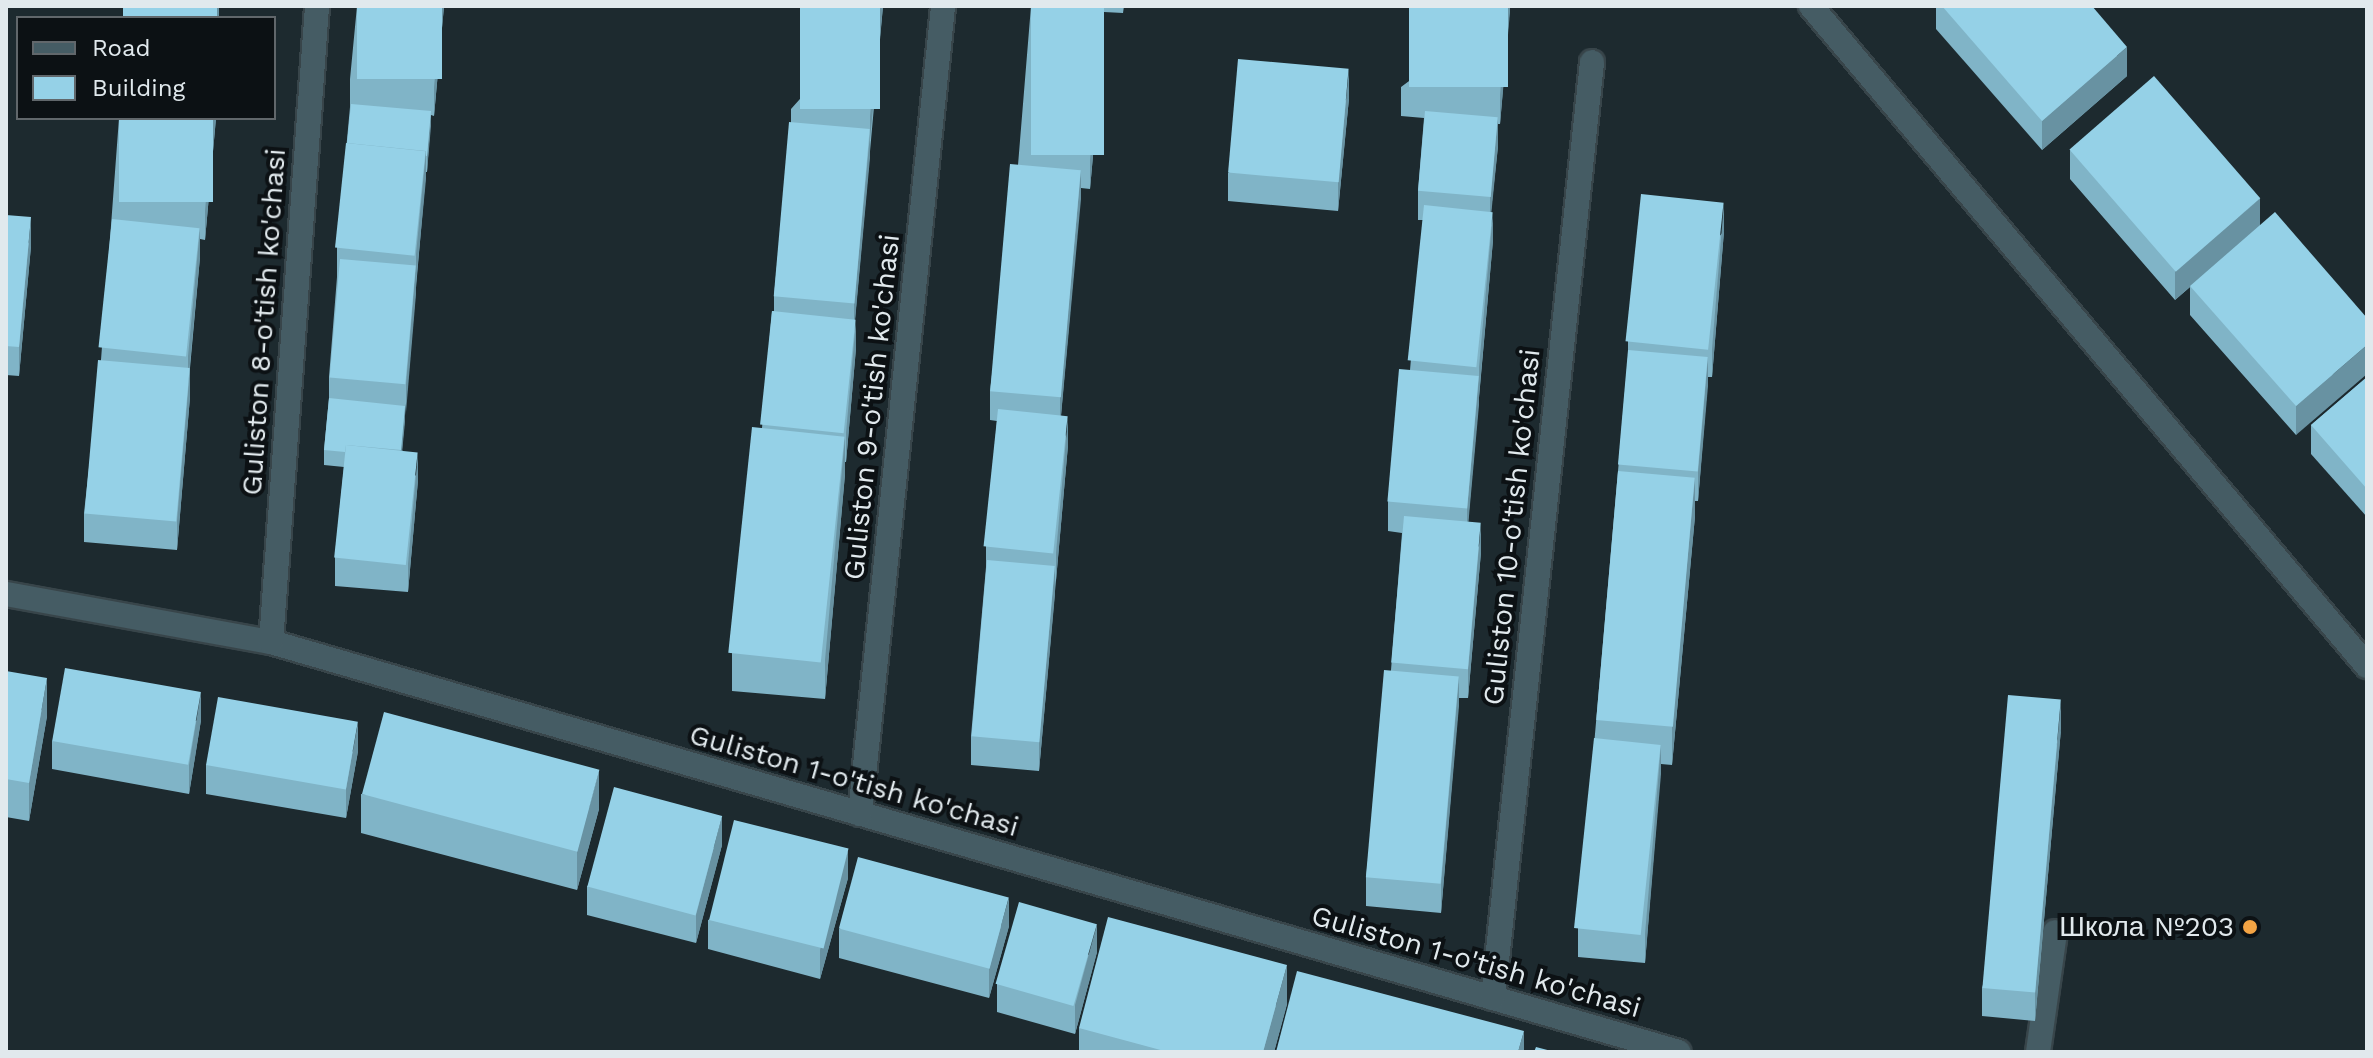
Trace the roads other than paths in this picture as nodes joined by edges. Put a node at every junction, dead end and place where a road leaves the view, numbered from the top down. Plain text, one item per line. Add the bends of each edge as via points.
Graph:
1 (317, 6) edge
2 (943, 6) edge
3 (1811, 6) edge
4 (1592, 62) dead end
5 (6, 594) edge
6 (271, 642) junction
7 (2367, 666) edge
8 (860, 814) junction
9 (2055, 932) dead end
10 (1493, 998) junction
11 (1679, 1052) edge
12 (2038, 1052) edge

1 - 6 street, Guliston 8-o'tish ko'chasi
2 - 8 street, Guliston 9-o'tish ko'chasi
3 - 7 street
4 - 10 street, Guliston 10-o'tish ko'chasi
5 - 6 street, Guliston 1-o'tish ko'chasi
6 - 8 street, Guliston 1-o'tish ko'chasi
8 - 10 street, Guliston 1-o'tish ko'chasi
9 - 12 street
10 - 11 street, Guliston 1-o'tish ko'chasi

